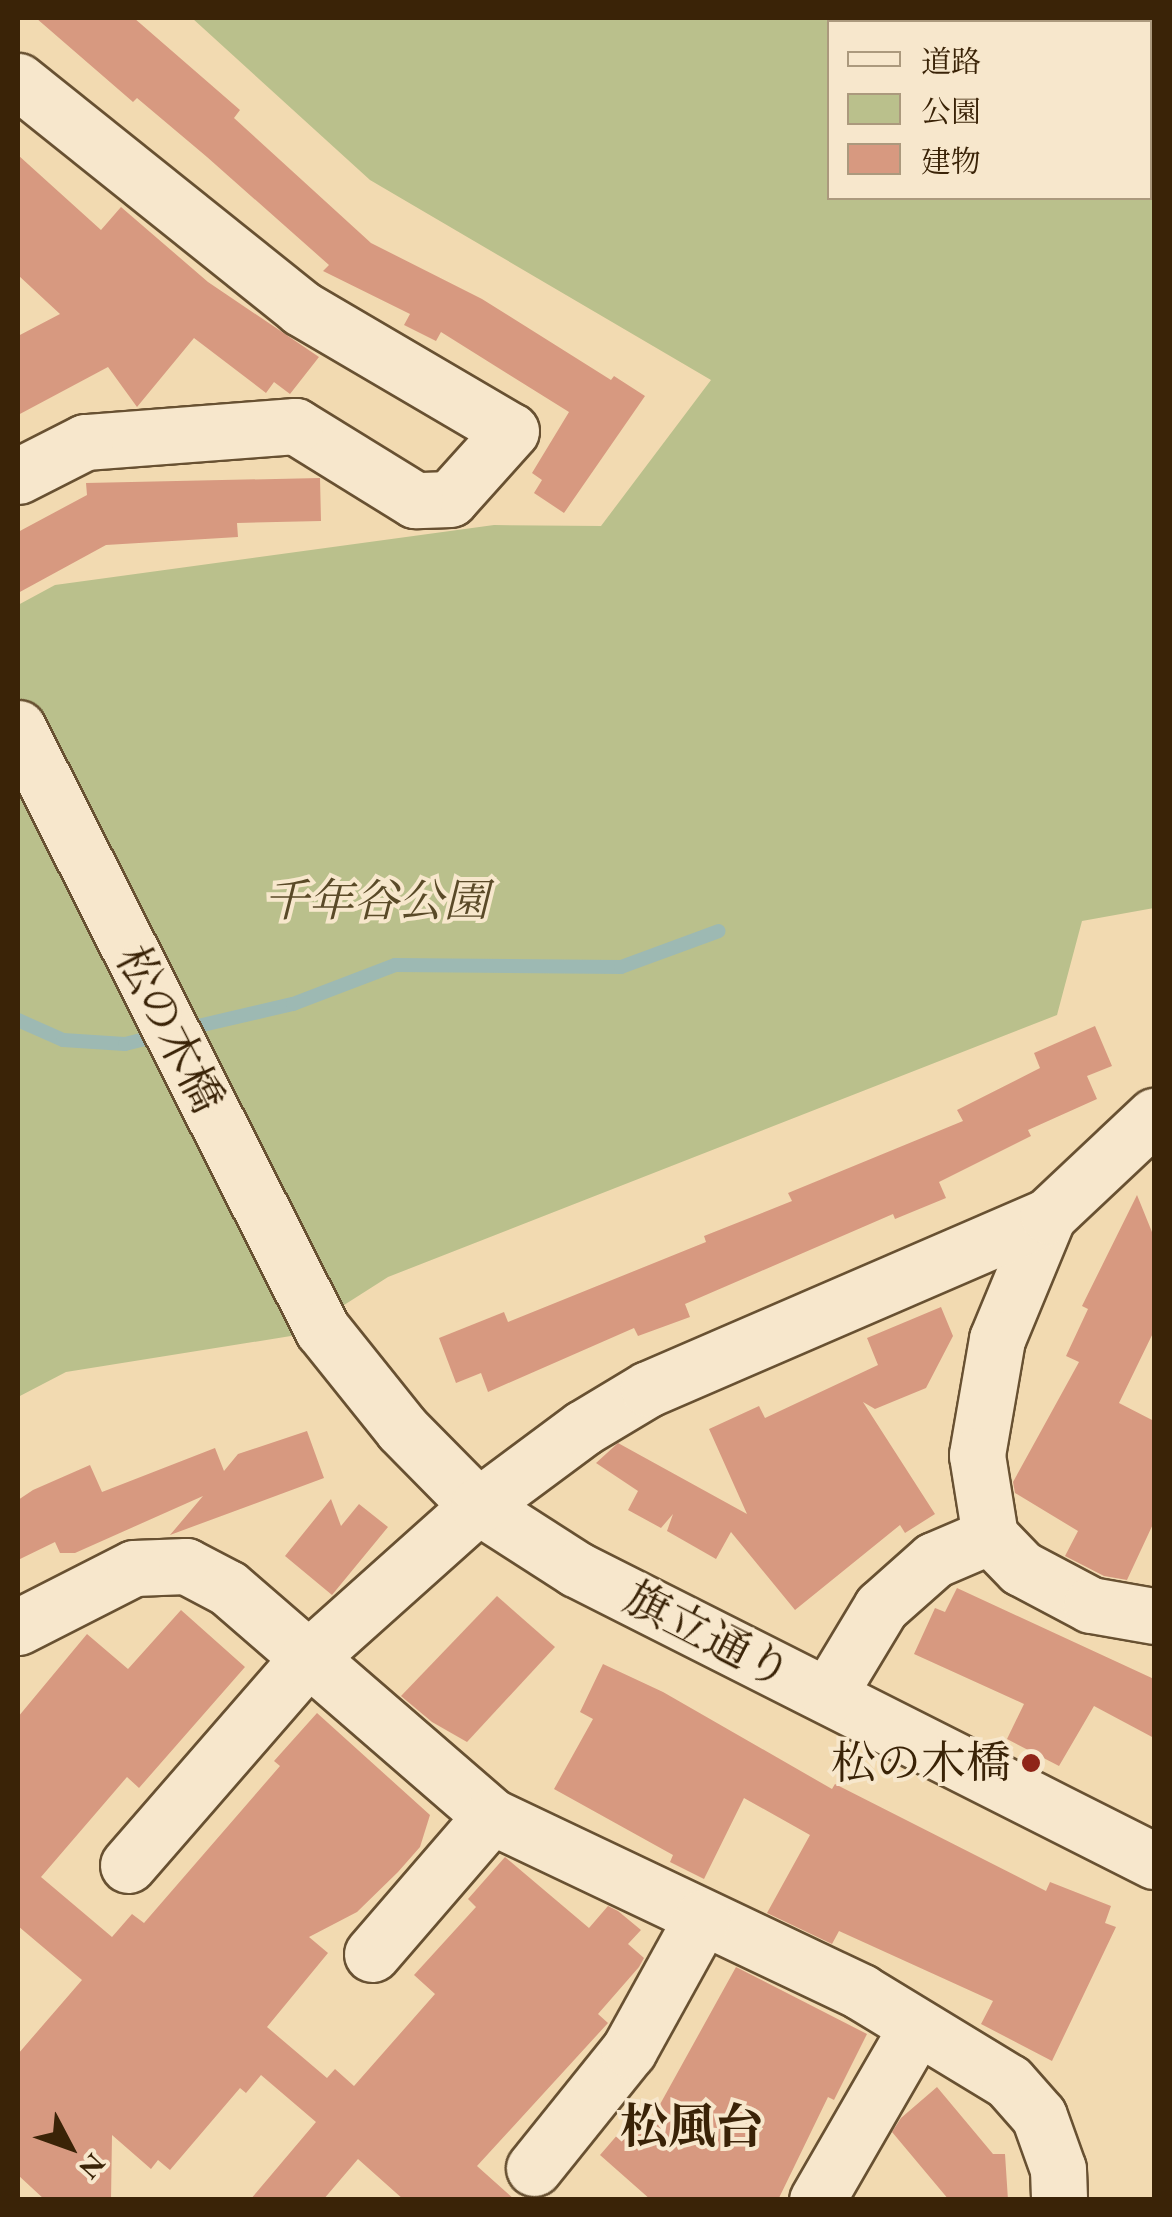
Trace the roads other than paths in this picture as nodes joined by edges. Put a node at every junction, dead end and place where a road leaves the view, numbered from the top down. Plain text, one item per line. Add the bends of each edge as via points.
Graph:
1 (18, 81) edge
2 (18, 476) edge
3 (18, 728) edge
4 (1154, 1116) edge
5 (1048, 1216) junction
6 (322, 1329) joint
7 (478, 1506) junction
8 (990, 1536) junction
9 (1154, 1616) edge
10 (18, 1627) edge
11 (307, 1659) junction
12 (828, 1695) junction
13 (490, 1816) junction
14 (1154, 1861) edge
15 (128, 1864) dead end
16 (702, 1918) junction
17 (372, 1954) dead end
18 (917, 2027) junction
19 (534, 2168) dead end
20 (817, 2200) edge
21 (1059, 2200) edge

1 - 2 street via 301,308 511,431 450,499 414,500 295,426 85,442
3 - 6 street, 松の木橋
4 - 5 street
5 - 7 street via 648,1389
5 - 8 street via 997,1339 977,1455
6 - 7 street, 旗立通り via 389,1414
7 - 11 street
7 - 12 street, 旗立通り via 576,1568
8 - 9 street via 1020,1568 1091,1605
8 - 12 street via 934,1560 881,1607
10 - 11 street via 134,1568 186,1566 228,1588
11 - 13 street
11 - 15 street
12 - 14 street, 旗立通り
13 - 16 street
13 - 17 street
16 - 18 street via 861,1992
16 - 19 street via 629,2050
18 - 20 street
18 - 21 street via 1009,2082 1039,2116 1058,2169

